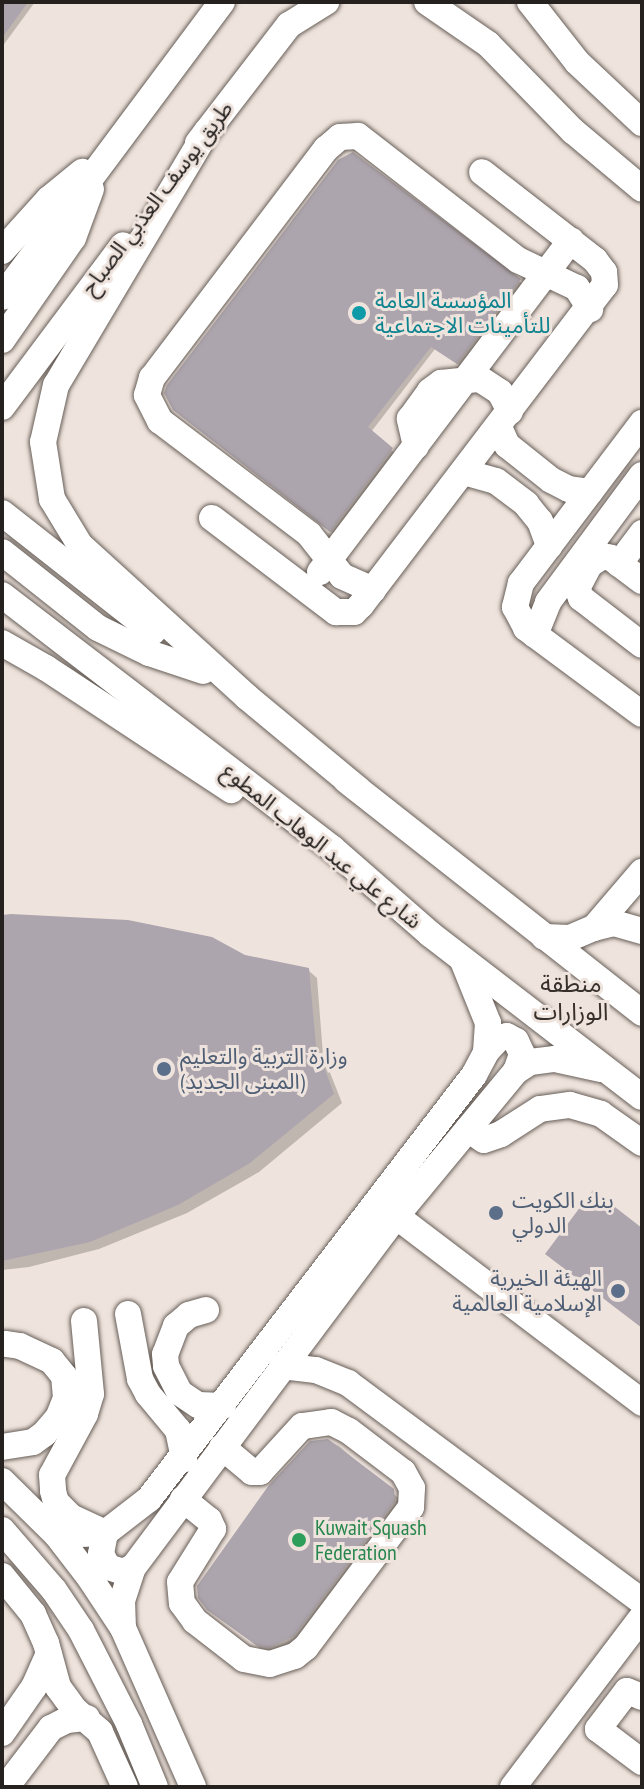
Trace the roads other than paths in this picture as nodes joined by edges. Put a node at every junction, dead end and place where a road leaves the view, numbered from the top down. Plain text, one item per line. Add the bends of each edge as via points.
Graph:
1 (222, 2) edge
2 (326, 2) edge
3 (427, 2) edge
4 (530, 2) edge
5 (642, 123) edge
6 (207, 131) junction
7 (100, 163) junction
8 (482, 172) dead end
9 (642, 189) edge
10 (571, 240) junction
11 (2, 251) edge
12 (547, 273) junction
13 (2, 297) edge
14 (590, 309) junction
15 (2, 340) edge
16 (467, 378) junction
17 (2, 407) edge
18 (504, 420) junction
19 (642, 423) edge
20 (464, 472) junction
21 (642, 475) edge
22 (590, 492) junction
23 (2, 513) edge
24 (212, 518) dead end
25 (642, 533) edge
26 (549, 546) junction
27 (2, 552) edge
28 (329, 560) junction
29 (619, 564) junction
30 (642, 581) edge
31 (307, 590) junction
32 (373, 590) junction
33 (2, 595) edge
34 (535, 635) junction
35 (2, 643) edge
36 (642, 645) edge
37 (203, 671) junction
38 (642, 714) edge
39 (358, 789) junction
40 (333, 849) junction
41 (638, 881) edge
42 (594, 928) junction
43 (642, 931) edge
44 (544, 937) junction
45 (461, 957) junction
46 (642, 1013) edge
47 (486, 1052) junction
48 (607, 1070) junction
49 (516, 1071) junction
50 (642, 1097) edge
51 (468, 1129) junction
52 (642, 1143) edge
53 (396, 1216) junction
54 (206, 1310) dead end
55 (128, 1314) dead end
56 (84, 1321) dead end
57 (5, 1344) dead end
58 (282, 1366) junction
59 (642, 1403) edge
60 (223, 1406) junction
61 (2, 1447) edge
62 (222, 1447) junction
63 (184, 1459) junction
64 (2, 1481) edge
65 (183, 1499) junction
66 (2, 1530) edge
67 (105, 1533) junction
68 (57, 1535) junction
69 (133, 1567) junction
70 (7, 1588) edge
71 (54, 1590) junction
72 (642, 1601) edge
73 (642, 1617) edge
74 (123, 1628) junction
75 (49, 1654) junction
76 (642, 1697) edge
77 (572, 1710) junction
78 (87, 1718) junction
79 (598, 1729) junction
80 (2, 1733) edge
81 (2, 1742) edge
82 (26, 1759) junction
83 (642, 1762) edge
84 (6, 1787) edge
85 (31, 1787) edge
86 (125, 1787) edge
87 (155, 1787) edge
88 (193, 1787) edge
89 (513, 1787) edge

1 - 7 street
2 - 6 street, طريق يوسف العذبي الصباح via 289,25
3 - 9 street via 488,44 573,131
4 - 5 street via 577,62
6 - 17 street, طريق يوسف العذبي الصباح
6 - 39 street via 56,385 43,442 52,499 80,545 247,697
7 - 11 street via 49,199
7 - 13 street
7 - 15 street via 73,238
8 - 10 street
10 - 12 street
10 - 14 street via 606,278
12 - 14 street via 577,288
12 - 16 street
12 - 28 street via 518,260 358,136 348,134 333,142 152,378 147,395 160,421 309,534
14 - 18 street
16 - 18 street via 500,392
16 - 28 street via 435,386 411,414 408,423 416,446
18 - 20 street
18 - 22 street via 507,445 551,480
19 - 22 street
20 - 26 street via 496,481 526,504 540,521
20 - 32 street
21 - 34 street via 548,602
22 - 26 street
23 - 37 street
24 - 31 street
25 - 29 street
26 - 34 street via 515,594 518,618
27 - 37 street via 98,628
28 - 31 street
28 - 32 street via 350,582
29 - 30 street
29 - 36 street via 603,556 594,560 578,581 578,594
31 - 32 street via 343,614 354,612
33 - 40 street, شارع علي عبد الوهاب المطوع
34 - 38 street
35 - 40 street via 282,822
37 - 39 street
39 - 44 street
40 - 45 street, شارع علي عبد الوهاب المطوع
41 - 42 street
42 - 43 street via 614,923
42 - 44 street via 570,938
44 - 46 street
45 - 47 street via 488,1023
45 - 48 street, شارع علي عبد الوهاب المطوع
47 - 49 street via 499,1038 516,1041 522,1054
47 - 60 street via 474,1075
48 - 49 street via 555,1059 530,1062
48 - 50 street, شارع علي عبد الوهاب المطوع
49 - 51 street
51 - 52 street via 484,1140 540,1109 570,1105 601,1114
51 - 53 street
53 - 58 street
53 - 59 street
54 - 60 street via 176,1326 166,1366 180,1393 198,1405
55 - 63 street via 140,1379 178,1430
56 - 67 street via 91,1394 52,1475 53,1491 71,1517
57 - 61 street via 52,1361 64,1376 66,1398 44,1434 33,1442
58 - 62 street
58 - 72 street via 316,1370 348,1383
60 - 63 street
62 - 65 street
62 - 65 street via 256,1473 302,1426 331,1422 403,1472 412,1488 411,1507 306,1647 270,1664 244,1659 195,1621 182,1603 180,1582 213,1529
63 - 67 street via 149,1499
64 - 68 street
65 - 69 street
66 - 71 street
67 - 68 street
67 - 69 street via 101,1554 108,1567 123,1572
68 - 74 street
69 - 74 street via 122,1600
70 - 71 street
70 - 75 street via 33,1614
71 - 87 street via 105,1674
73 - 77 street
74 - 88 street
75 - 78 street via 58,1687
75 - 80 street
76 - 79 street via 627,1691
77 - 79 street
77 - 89 street
78 - 82 street via 51,1728
78 - 86 street via 105,1740
79 - 83 street
81 - 82 street
82 - 84 street
82 - 85 street

